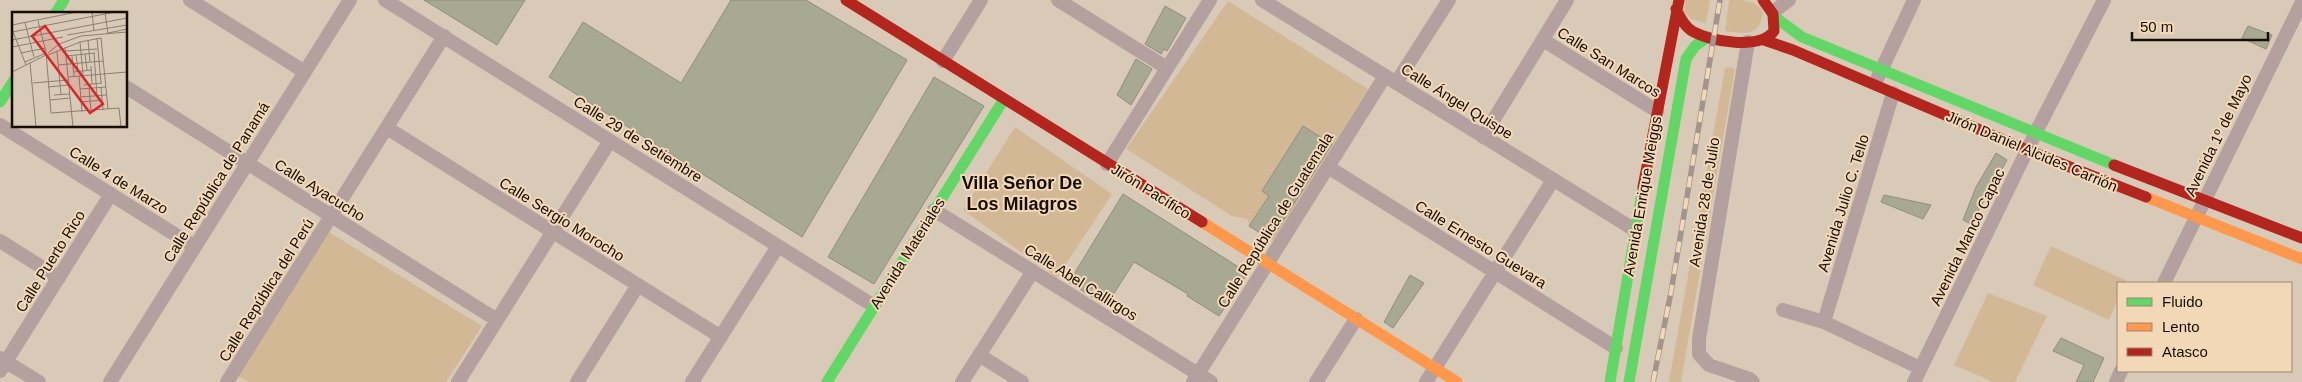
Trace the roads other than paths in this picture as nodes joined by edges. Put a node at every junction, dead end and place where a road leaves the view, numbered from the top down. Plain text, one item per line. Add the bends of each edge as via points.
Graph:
1 (64, 0) edge
2 (190, 0) edge
3 (350, 0) edge
4 (385, 0) edge
5 (846, 0) edge
6 (981, 0) edge
7 (1058, 0) edge
8 (1210, 0) edge
9 (1262, 0) edge
10 (1449, 0) edge
11 (1567, 0) edge
12 (1763, 0) edge
13 (1789, 0) edge
14 (1914, 0) edge
15 (2104, 0) edge
16 (2302, 2) edge
17 (1678, 5) edge
18 (56, 12) edge
19 (1775, 15) junction
20 (444, 36) junction
21 (1708, 37) junction
22 (1543, 40) junction
23 (1764, 40) junction
24 (1748, 42) junction
25 (1668, 56) junction
26 (1686, 59) junction
27 (943, 62) junction
28 (1168, 68) junction
29 (1880, 70) junction
30 (305, 72) junction
31 (1391, 80) junction
32 (12, 83) edge
33 (1874, 84) junction
34 (128, 88) edge
35 (1893, 93) junction
36 (1004, 99) junction
37 (0, 102) edge
38 (1657, 111) junction
39 (0, 124) edge
40 (387, 128) junction
41 (2036, 132) junction
42 (1483, 137) junction
43 (610, 141) junction
44 (2027, 150) junction
45 (248, 163) junction
46 (1108, 164) junction
47 (1328, 167) junction
48 (1553, 180) junction
49 (111, 194) junction
50 (2204, 201) junction
51 (934, 210) junction
52 (331, 216) junction
53 (2195, 218) junction
54 (1635, 230) junction
55 (552, 232) junction
56 (2302, 238) edge
57 (0, 241) edge
58 (778, 246) junction
59 (195, 247) junction
60 (2302, 259) edge
61 (1267, 264) junction
62 (1033, 271) junction
63 (1495, 272) junction
64 (59, 278) junction
65 (2164, 282) edge
66 (638, 285) junction
67 (874, 306) junction
68 (1783, 310) dead end
69 (1356, 319) junction
70 (497, 320) junction
71 (1824, 322) junction
72 (720, 337) junction
73 (1616, 348) junction
74 (979, 355) junction
75 (2, 364) edge
76 (1435, 368) junction
77 (1920, 368) junction
78 (1196, 378) edge
79 (230, 381) edge
80 (39, 382) edge
81 (110, 382) edge
82 (458, 382) edge
83 (577, 382) edge
84 (692, 382) edge
85 (826, 382) edge
86 (962, 382) edge
87 (1022, 382) edge
88 (1211, 382) edge
89 (1316, 382) edge
90 (1426, 382) edge
91 (1457, 382) edge
92 (1610, 382) edge
93 (1629, 382) edge
94 (1753, 382) edge
95 (1914, 382) edge

1 - 18 street
2 - 30 street
3 - 30 street, Calle República de Panamá
4 - 20 street, Calle 29 de Setiembre
5 - 27 street, Jirón Pacífico
6 - 27 street
7 - 28 street
8 - 28 street
9 - 31 street, Calle Ángel Quispe
10 - 31 street, Calle República de Guatemala
11 - 22 street
12 - 19 street, Jirón Daniel Alcides Carrión
13 - 19 street
14 - 29 street
15 - 41 street, Avenida Manco Capac
16 - 50 street, Avenida 1º de Mayo
17 - 21 street via 1684,25
17 - 25 street, Avenida Enrique Meiggs
19 - 23 street via 1774,31
19 - 29 street, Jirón Daniel Alcides Carrión via 1802,37
20 - 40 street, Calle República del Perú
20 - 43 street, Calle 29 de Setiembre
21 - 24 street
21 - 26 street via 1695,46
22 - 38 street, Calle San Marcos
22 - 42 street
23 - 24 street
23 - 33 street, Jirón Daniel Alcides Carrión
24 - 94 street, Avenida 28 de Julio via 1699,354 1709,365
25 - 26 street via 1678,50
25 - 38 street, Avenida Enrique Meiggs
26 - 93 street, Avenida Enrique Meiggs
27 - 36 street, Jirón Pacífico
28 - 46 street
29 - 33 street
29 - 41 street, Jirón Daniel Alcides Carrión
30 - 45 street, Calle República de Panamá
31 - 42 street, Calle Ángel Quispe
31 - 47 street, Calle República de Guatemala
32 - 37 street
33 - 35 street, Jirón Daniel Alcides Carrión
34 - 45 street, Calle Ayacucho
35 - 44 street, Jirón Daniel Alcides Carrión
35 - 71 street, Avenida Julio C. Tello
36 - 46 street, Jirón Pacífico
36 - 51 street, Avenida Materiales
38 - 54 street, Avenida Enrique Meiggs
39 - 49 street, Calle 4 de Marzo
40 - 52 street, Calle República del Perú
40 - 55 street, Calle Sergio Morocho
41 - 44 street, Avenida Manco Capac
41 - 50 street, Jirón Daniel Alcides Carrión
42 - 48 street, Calle Ángel Quispe
43 - 55 street
43 - 58 street, Calle 29 de Setiembre
44 - 53 street, Jirón Daniel Alcides Carrión
44 - 77 street, Avenida Manco Capac
45 - 52 street, Calle Ayacucho
45 - 59 street, Calle República de Panamá
46 - 61 street, Jirón Pacífico
47 - 61 street, Calle República de Guatemala
47 - 63 street, Calle Ernesto Guevara
48 - 54 street, Calle Ángel Quispe
48 - 63 street
49 - 59 street, Calle 4 de Marzo
49 - 64 street, Calle Puerto Rico
50 - 53 street, Avenida 1º de Mayo
50 - 56 street, Jirón Daniel Alcides Carrión
51 - 62 street, Calle Abel Callirgos
51 - 67 street, Avenida Materiales
52 - 70 street, Calle Ayacucho
52 - 79 street, Calle República del Perú
53 - 60 street, Jirón Daniel Alcides Carrión
53 - 65 street, Avenida 1º de Mayo
54 - 73 street, Avenida Enrique Meiggs
55 - 66 street, Calle Sergio Morocho
55 - 70 street
57 - 64 street
58 - 67 street, Calle 29 de Setiembre
58 - 72 street
59 - 81 street, Calle República de Panamá
61 - 69 street, Jirón Pacífico
61 - 78 street, Calle República de Guatemala
62 - 74 street
62 - 78 street, Calle Abel Callirgos
63 - 73 street, Calle Ernesto Guevara
63 - 76 street
64 - 75 street, Calle Puerto Rico
66 - 72 street, Calle Sergio Morocho
66 - 83 street
67 - 85 street, Avenida Materiales
68 - 71 street
69 - 76 street, Jirón Pacífico
69 - 89 street
70 - 82 street
71 - 77 street
72 - 84 street
73 - 92 street, Avenida Enrique Meiggs
74 - 86 street
74 - 87 street
75 - 80 street
76 - 90 street
76 - 91 street, Jirón Pacífico
77 - 95 street, Avenida Manco Capac
78 - 88 street, Calle Abel Callirgos

